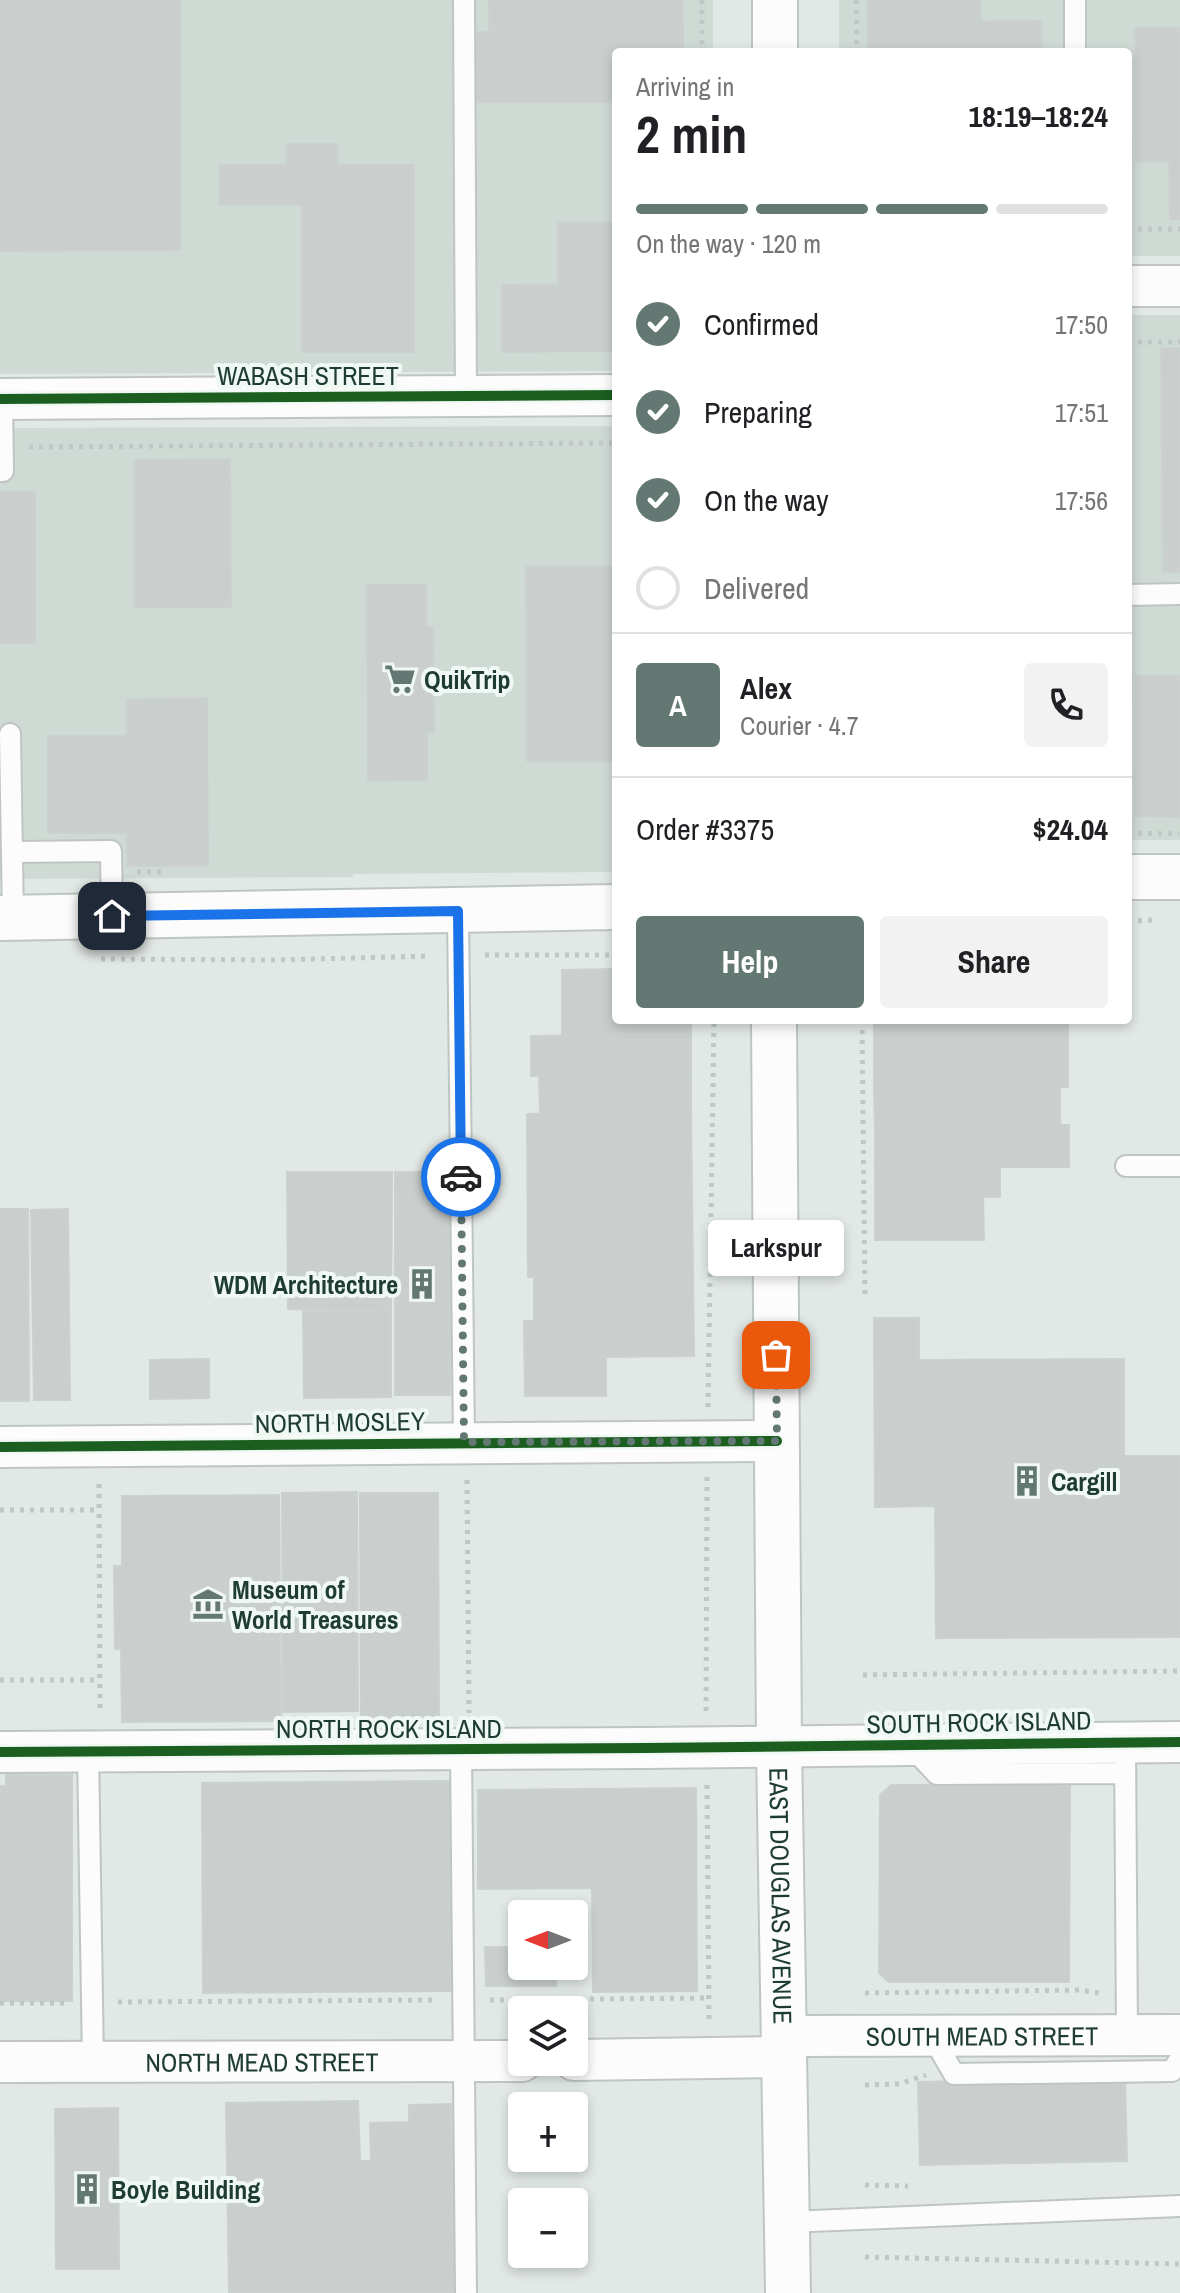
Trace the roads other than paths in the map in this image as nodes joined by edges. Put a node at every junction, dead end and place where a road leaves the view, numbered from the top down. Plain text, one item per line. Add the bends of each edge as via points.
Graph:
1 (464, 0) edge
2 (775, 0) edge
3 (1075, 0) edge
4 (775, 48) edge
5 (1075, 48) edge
6 (1132, 286) edge
7 (1180, 286) edge
8 (612, 395) edge
9 (466, 396) junction
10 (1, 399) edge
11 (0, 471) edge
12 (1180, 594) edge
13 (1132, 595) edge
14 (10, 734) dead end
15 (12, 852) junction
16 (1132, 877) edge
17 (1180, 877) edge
18 (612, 907) edge
19 (458, 911) junction
20 (112, 916) junction
21 (6, 918) edge
22 (774, 1024) edge
23 (1126, 1166) dead end
24 (1180, 1166) edge
25 (777, 1441) junction
26 (0, 1447) edge
27 (466, 1461) junction
28 (465, 1736) junction
29 (94, 1738) junction
30 (1180, 1742) edge
31 (779, 1747) junction
32 (0, 1752) edge
33 (1125, 1758) junction
34 (1127, 2015) junction
35 (931, 2034) junction
36 (1180, 2035) edge
37 (784, 2046) junction
38 (588, 2059) edge
39 (1180, 2059) edge
40 (508, 2061) edge
41 (0, 2062) edge
42 (93, 2062) junction
43 (464, 2062) junction
44 (1180, 2206) edge
45 (787, 2222) junction
46 (466, 2293) edge
47 (788, 2293) edge

1 - 9 lane
2 - 4 main road
3 - 5 lane
6 - 7 street
8 - 9 street, WABASH STREET
9 - 10 street, WABASH STREET
10 - 11 lane
12 - 13 lane
14 - 15 lane
15 - 20 lane via 111,851
15 - 21 lane
16 - 17 main road
18 - 19 main road
19 - 20 main road
19 - 27 lane
20 - 21 main road
22 - 25 main road, EAST DOUGLAS AVENUE
23 - 24 lane
25 - 27 street, NORTH MOSLEY via 708,1459
25 - 31 main road, EAST DOUGLAS AVENUE
26 - 27 street, NORTH MOSLEY
28 - 29 street, NORTH ROCK ISLAND
28 - 31 street, NORTH ROCK ISLAND
28 - 43 lane
29 - 32 street, NORTH ROCK ISLAND
29 - 42 lane
30 - 33 street, SOUTH ROCK ISLAND
31 - 33 street, SOUTH ROCK ISLAND via 910,1745
31 - 37 main road, EAST DOUGLAS AVENUE
33 - 34 lane
34 - 35 street, SOUTH MEAD STREET
34 - 36 street, SOUTH MEAD STREET
35 - 37 street, SOUTH MEAD STREET
35 - 39 lane via 954,2074 1172,2071
37 - 38 street
37 - 45 main road, EAST DOUGLAS AVENUE
40 - 43 street, NORTH MEAD STREET
41 - 42 street, NORTH MEAD STREET
42 - 43 street, NORTH MEAD STREET
43 - 46 lane
44 - 45 lane
45 - 47 main road, EAST DOUGLAS AVENUE

